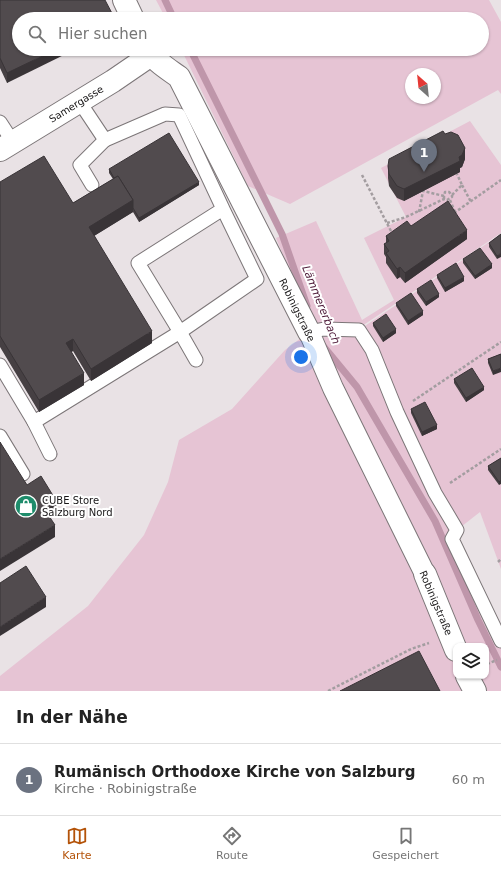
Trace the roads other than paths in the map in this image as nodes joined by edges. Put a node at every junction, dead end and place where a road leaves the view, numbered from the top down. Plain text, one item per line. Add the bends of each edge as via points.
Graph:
1 (124, 0) edge
2 (130, 12) edge
3 (145, 56) edge
4 (154, 56) edge
5 (80, 101) junction
6 (0, 122) edge
7 (105, 140) junction
8 (6, 146) edge
9 (92, 185) dead end
10 (223, 209) junction
11 (317, 330) junction
12 (180, 332) junction
13 (196, 360) dead end
14 (0, 365) edge
15 (34, 422) junction
16 (0, 436) edge
17 (50, 454) dead end
18 (23, 474) dead end
19 (424, 574) joint
20 (501, 642) edge
21 (453, 643) edge
22 (469, 679) edge
23 (475, 691) edge

1 - 2 street
3 - 5 street, Samergasse via 113,81
4 - 11 street, Robinigstraße via 179,77
5 - 7 lane
5 - 8 street, Samergasse
6 - 8 lane
7 - 9 lane via 80,165
7 - 10 lane via 165,114 179,115
10 - 12 lane via 257,279
10 - 12 lane via 138,263
11 - 19 street, Robinigstraße via 333,388
11 - 20 lane via 359,330 372,350 435,494 457,530 452,539
12 - 13 lane
12 - 15 lane
14 - 15 lane
15 - 17 lane
16 - 18 lane
19 - 21 street, Robinigstraße
22 - 23 street

